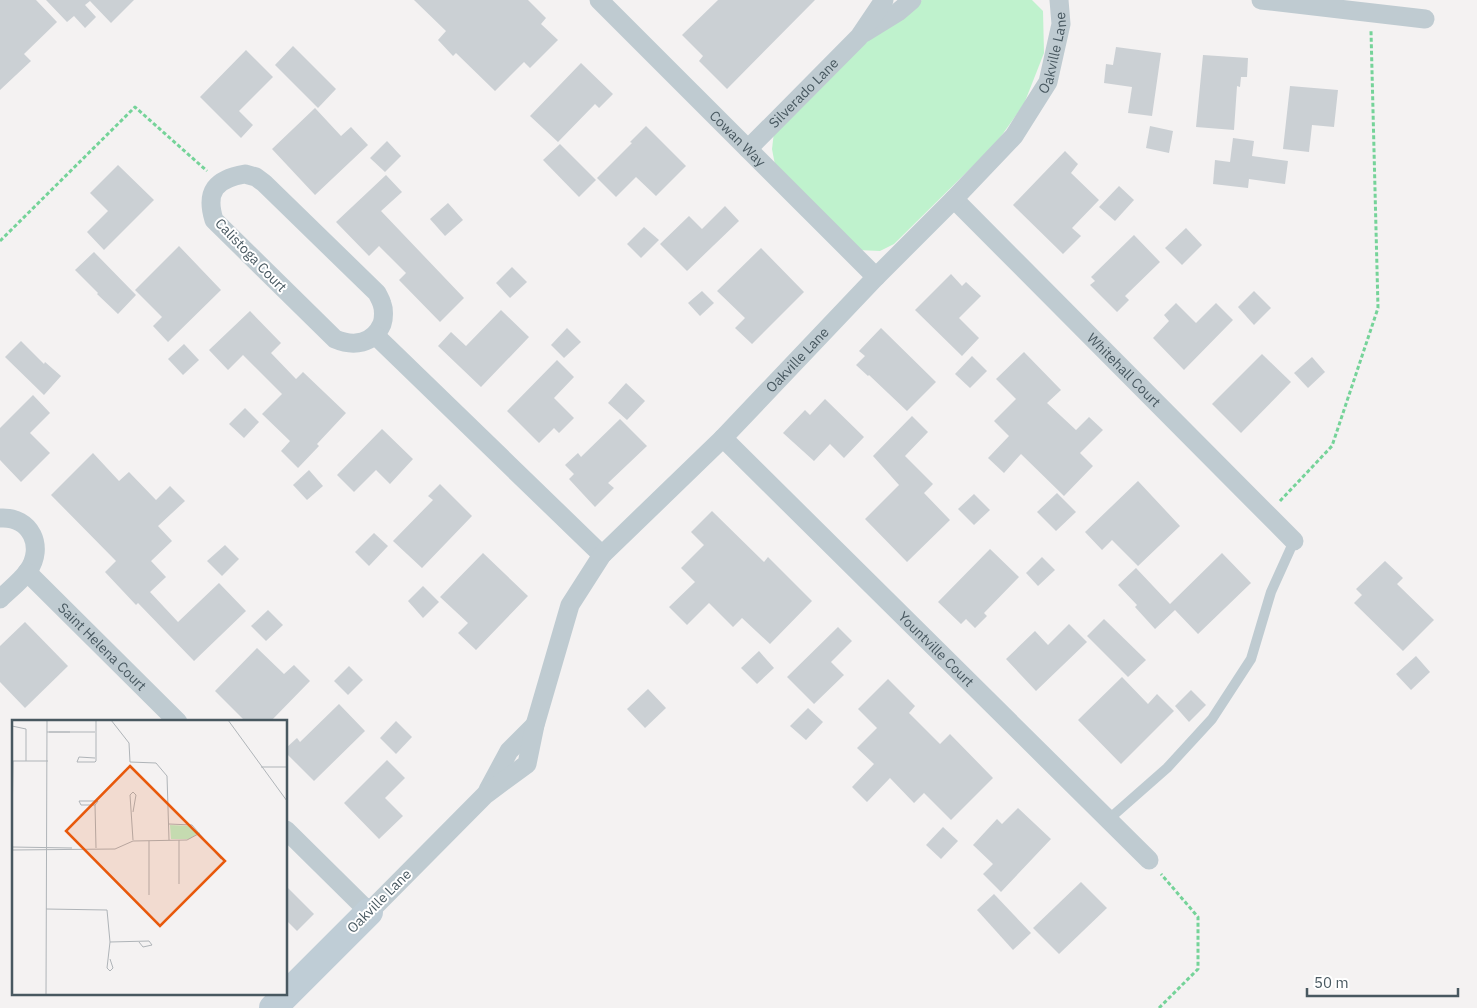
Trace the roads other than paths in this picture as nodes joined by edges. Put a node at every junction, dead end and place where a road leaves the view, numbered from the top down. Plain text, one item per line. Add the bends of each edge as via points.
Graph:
1 (599, 0) edge
2 (884, 0) edge
3 (912, 0) edge
4 (1060, 0) edge
5 (1261, 0) edge
6 (1425, 19) dead end
7 (859, 37) junction
8 (748, 149) junction
9 (954, 199) junction
10 (876, 277) junction
11 (375, 335) junction
12 (724, 438) junction
13 (0, 518) edge
14 (1294, 541) joint
15 (602, 555) junction
16 (27, 572) junction
17 (0, 599) edge
18 (176, 720) edge
19 (1109, 819) junction
20 (288, 832) edge
21 (1149, 860) road end
22 (369, 912) junction
23 (288, 993) edge
24 (285, 996) edge
25 (273, 1008) edge

1 - 8 street, Cowan Way
2 - 7 street, Silverado Lane
3 - 7 street, Silverado Lane
4 - 9 street, Oakville Lane via 1061,24 1048,82 1014,136
5 - 6 street
7 - 8 street, Silverado Lane
8 - 10 street, Cowan Way
9 - 10 street, Oakville Lane
9 - 14 street, Whitehall Court
10 - 12 street, Oakville Lane
11 - 11 street, Calistoga Court via 358,344 335,339 227,234 214,220 210,206 212,193 220,183 244,174 256,177 377,293 383,305 383,320
11 - 15 street
12 - 15 street, Oakville Lane
12 - 19 street, Yountville Court
13 - 16 street via 9,517 29,529 35,542 35,555
14 - 19 lane via 1271,592 1251,659 1212,719 1167,768
15 - 22 street, Oakville Lane via 570,605 527,764 485,795
16 - 17 street
16 - 18 street, Saint Helena Court
19 - 21 street, Yountville Court
20 - 22 street
22 - 23 street, Oakville Lane
24 - 25 street, Oakville Lane

